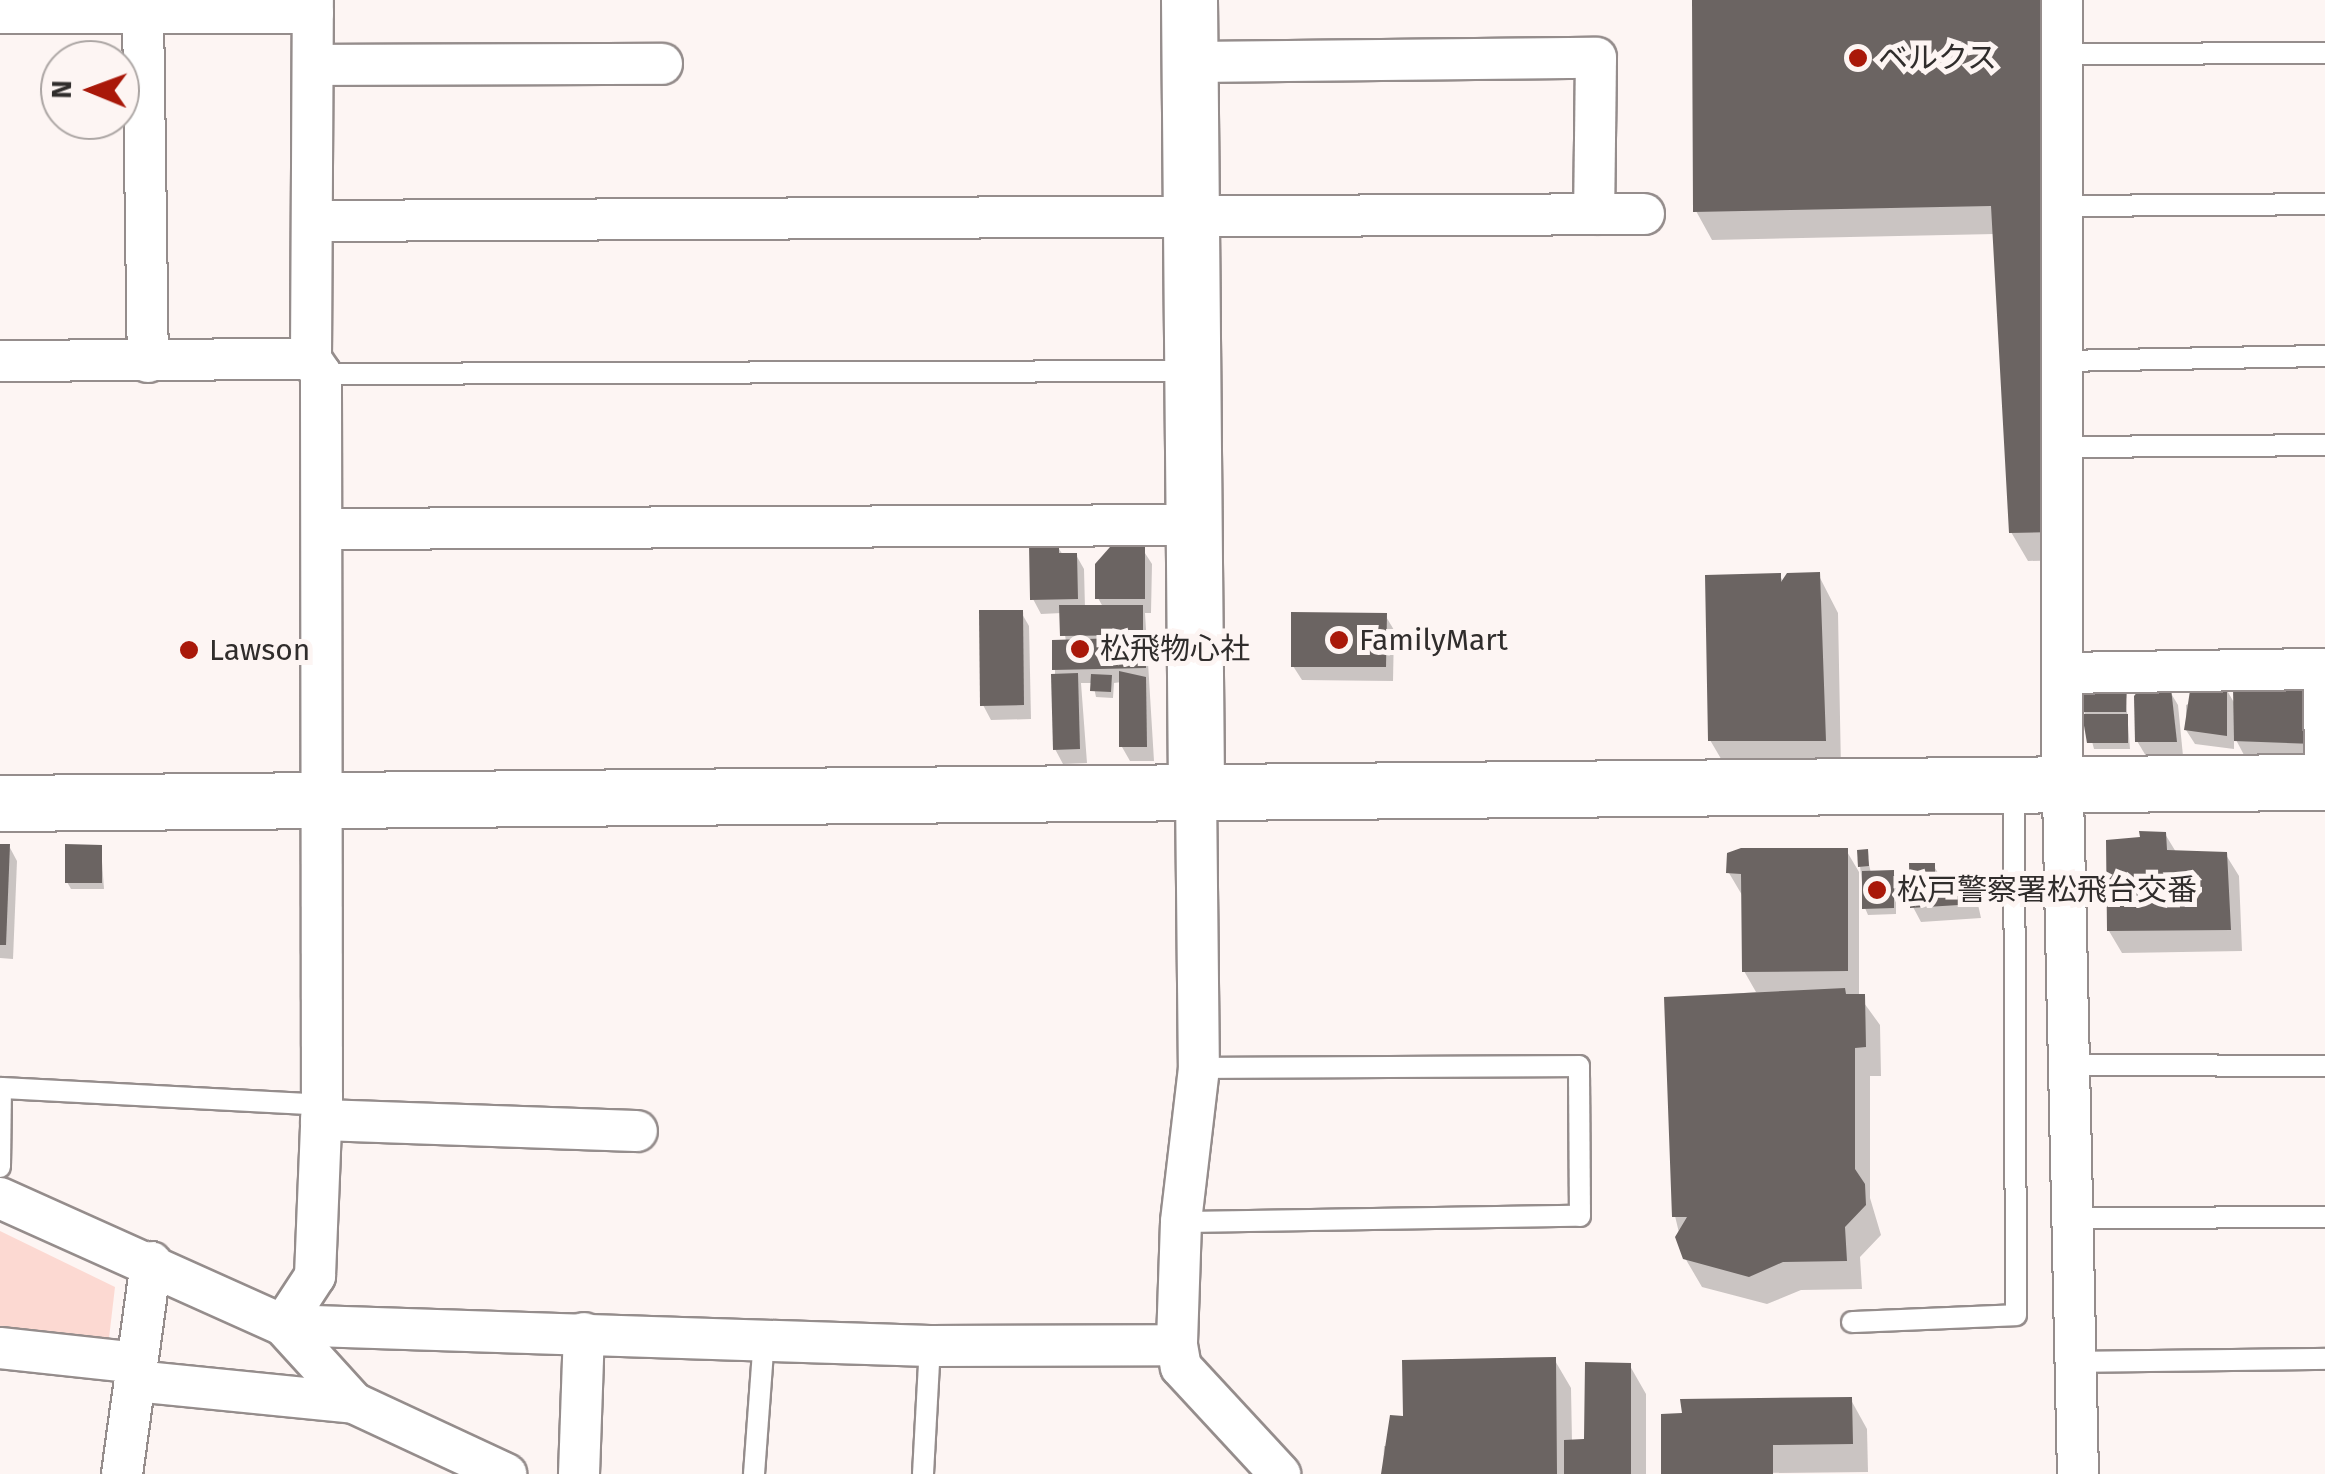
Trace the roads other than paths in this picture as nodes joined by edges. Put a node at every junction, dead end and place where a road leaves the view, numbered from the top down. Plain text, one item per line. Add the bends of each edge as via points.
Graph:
1 (1189, 0) edge
2 (2062, 0) edge
3 (313, 6) edge
4 (143, 12) junction
5 (0, 14) edge
6 (2325, 53) edge
7 (2062, 54) junction
8 (1190, 62) junction
9 (662, 64) dead end
10 (313, 65) junction
11 (2325, 204) edge
12 (2062, 206) junction
13 (1594, 214) junction
14 (1644, 214) dead end
15 (1189, 216) junction
16 (312, 222) junction
17 (2325, 356) edge
18 (0, 361) edge
19 (148, 362) junction
20 (2062, 362) junction
21 (316, 367) junction
22 (1189, 371) junction
23 (2325, 445) edge
24 (2062, 447) junction
25 (1190, 525) junction
26 (322, 529) junction
27 (2325, 670) edge
28 (2062, 672) junction
29 (2325, 782) edge
30 (2039, 786) junction
31 (1196, 791) junction
32 (322, 802) junction
33 (0, 803) edge
34 (2071, 1065) junction
35 (2325, 1066) edge
36 (1200, 1068) junction
37 (321, 1113) junction
38 (637, 1131) dead end
39 (0, 1166) edge
40 (0, 1198) edge
41 (2325, 1217) edge
42 (2074, 1218) junction
43 (1180, 1222) junction
44 (151, 1262) junction
45 (1852, 1322) dead end
46 (283, 1325) junction
47 (584, 1332) junction
48 (764, 1339) junction
49 (930, 1346) junction
50 (1177, 1346) junction
51 (0, 1348) edge
52 (2325, 1359) edge
53 (2076, 1362) junction
54 (136, 1372) junction
55 (354, 1403) junction
56 (122, 1474) edge
57 (506, 1474) edge
58 (579, 1474) edge
59 (754, 1474) edge
60 (923, 1474) edge
61 (1280, 1474) edge
62 (2078, 1474) edge

1 - 8 street
2 - 7 street
3 - 4 street
3 - 10 street
4 - 5 street
4 - 19 street
6 - 7 lane
7 - 12 street
8 - 13 street via 1596,58
8 - 15 street
9 - 10 street
10 - 16 street
11 - 12 lane
12 - 20 street
13 - 14 street
13 - 15 street
15 - 16 street
15 - 22 street
16 - 21 street
17 - 20 lane
18 - 19 street
19 - 21 street
20 - 24 street
21 - 22 lane
21 - 26 street
22 - 25 street
23 - 24 lane
24 - 28 street
25 - 26 street
25 - 31 street
26 - 32 street
27 - 28 street
27 - 29 street
28 - 30 street
29 - 30 street
30 - 31 street
30 - 34 street
30 - 45 lane via 2016,1315
31 - 32 street
31 - 36 street
32 - 33 street
32 - 37 street
34 - 35 lane
34 - 42 street
36 - 43 street
36 - 43 lane via 1579,1066 1580,1216
37 - 38 street
37 - 39 lane via 2,1088
37 - 46 street via 316,1276
40 - 44 street
41 - 42 lane
42 - 53 street
43 - 50 street
44 - 46 street
44 - 54 street
46 - 47 street
46 - 55 street
47 - 48 street
47 - 58 street
48 - 49 street
48 - 59 lane
49 - 50 street
49 - 60 lane
50 - 61 street via 1180,1367
51 - 54 street
52 - 53 lane
53 - 62 street
54 - 55 street
54 - 56 street
55 - 57 street

